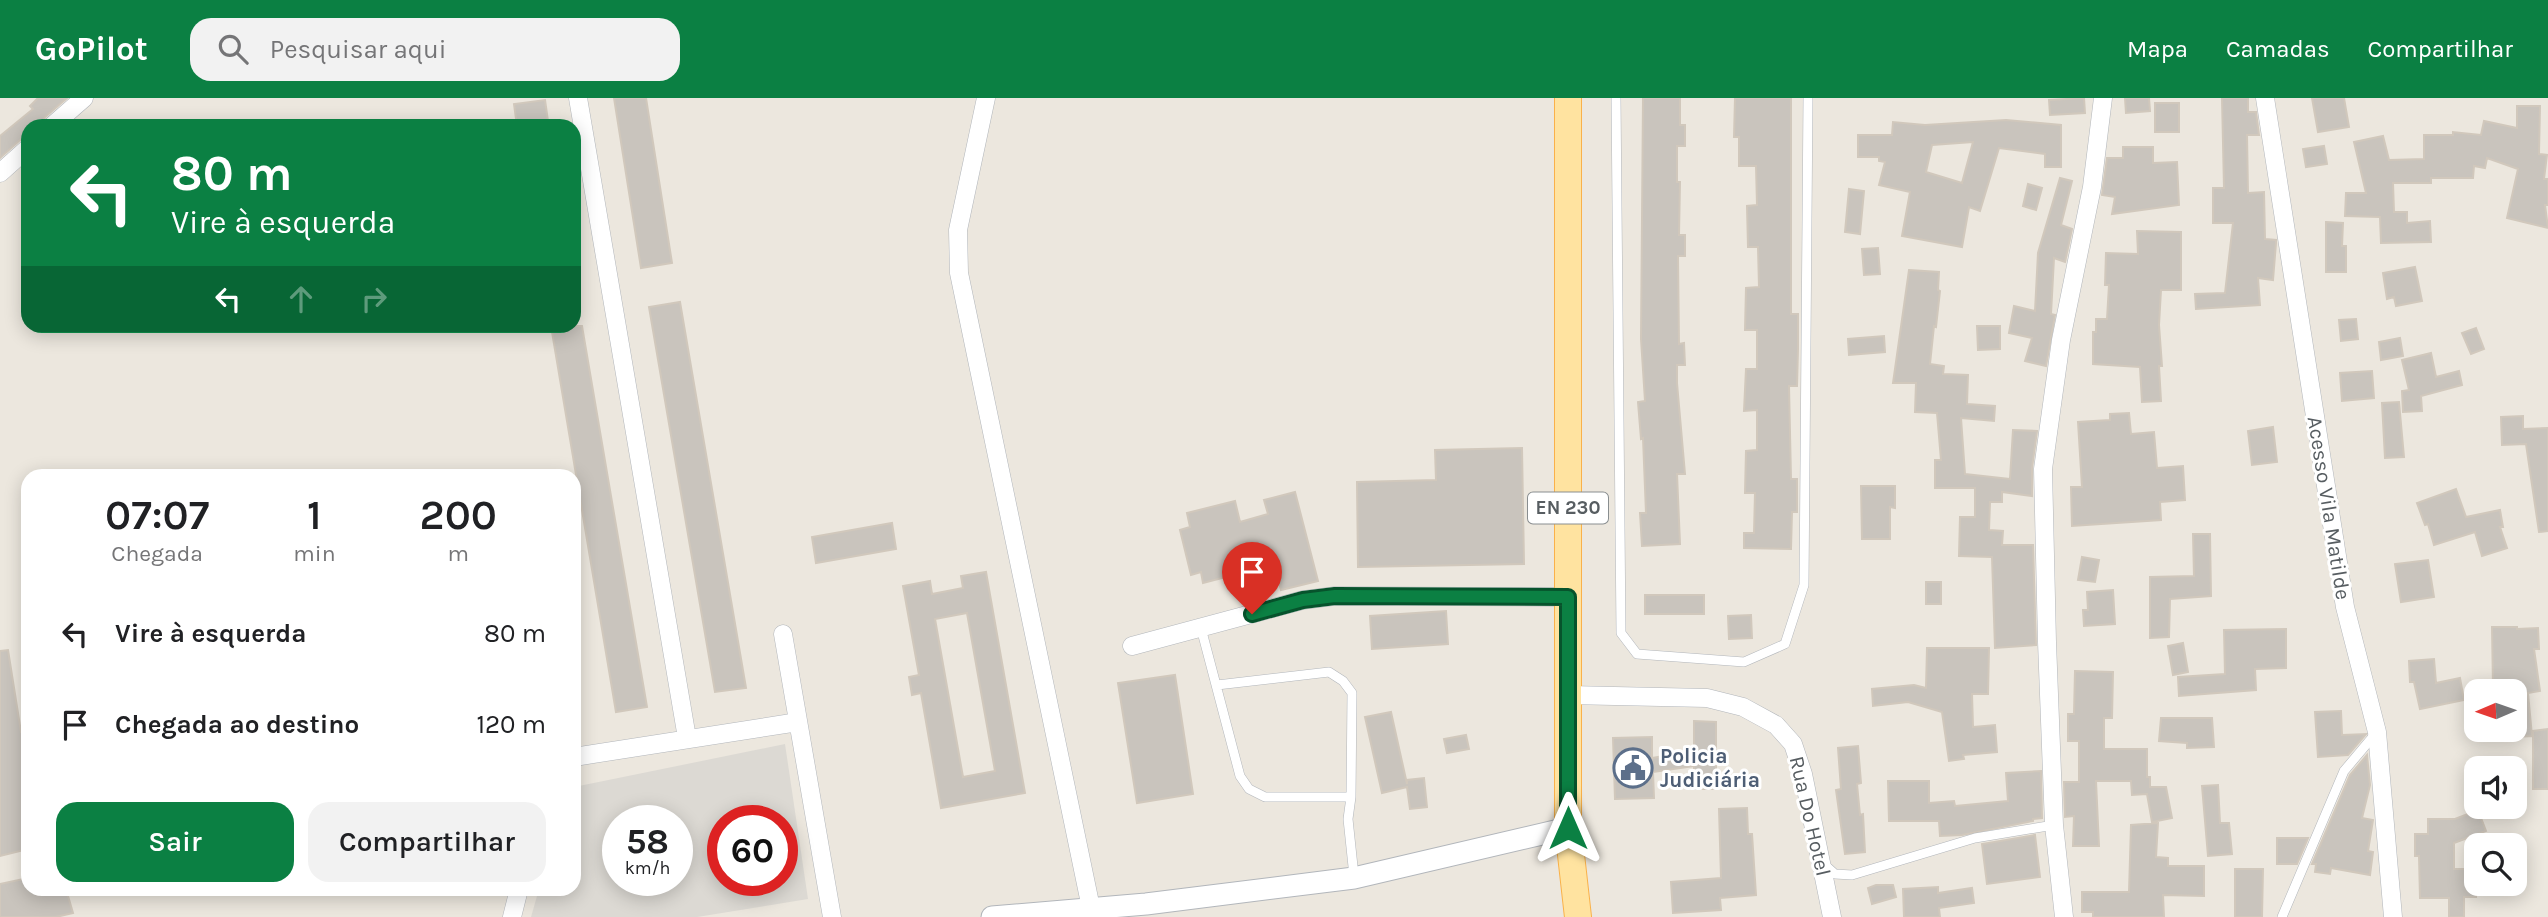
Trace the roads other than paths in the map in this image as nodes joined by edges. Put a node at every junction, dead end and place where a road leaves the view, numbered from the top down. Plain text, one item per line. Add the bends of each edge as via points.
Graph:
1 (84, 98) edge
2 (578, 98) edge
3 (986, 98) edge
4 (1568, 98) edge
5 (1616, 98) edge
6 (1808, 98) edge
7 (2104, 98) edge
8 (2264, 98) edge
9 (60, 119) edge
10 (21, 154) edge
11 (0, 173) edge
12 (1568, 597) junction
13 (1200, 628) junction
14 (783, 635) dead end
15 (1132, 646) dead end
16 (1217, 685) junction
17 (1568, 695) junction
18 (798, 722) junction
19 (2377, 732) junction
20 (687, 738) junction
21 (581, 756) edge
22 (1352, 797) junction
23 (2054, 825) junction
24 (1568, 828) junction
25 (1823, 862) junction
26 (1354, 878) junction
27 (517, 896) edge
28 (1091, 908) junction
29 (1148, 910) edge
30 (1048, 914) edge
31 (512, 917) edge
32 (832, 917) edge
33 (992, 917) edge
34 (1577, 917) edge
35 (1832, 917) edge
36 (2064, 917) edge
37 (2282, 917) edge
38 (2393, 917) edge

1 - 9 street
2 - 20 street
3 - 28 street via 958,230 959,273
4 - 12 main road, EN 230
5 - 6 lane via 1621,634 1637,654 1744,662 1785,644 1804,585
7 - 23 street via 2043,469
8 - 19 street, Acesso Vila Matilde via 2345,607
10 - 11 street
12 - 13 street via 1335,596
12 - 17 main road, EN 230
13 - 15 street
13 - 16 lane
14 - 18 street
16 - 22 lane via 1240,776 1249,789 1265,796
16 - 22 lane via 1329,672 1343,681 1352,693
17 - 24 main road, EN 230
17 - 25 street, Rua Do Hotel via 1707,698 1743,707 1776,725 1797,754
18 - 20 street
18 - 32 street
19 - 37 lane via 2344,771
19 - 38 street, Acesso Vila Matilde
20 - 21 street
22 - 26 lane via 1348,819
23 - 25 lane via 1975,838 1852,876 1835,874
23 - 36 street
24 - 26 street
24 - 34 main road, EN 230
25 - 35 street, Rua Do Hotel
26 - 29 street
27 - 31 street
28 - 29 street
28 - 30 street
30 - 33 street

